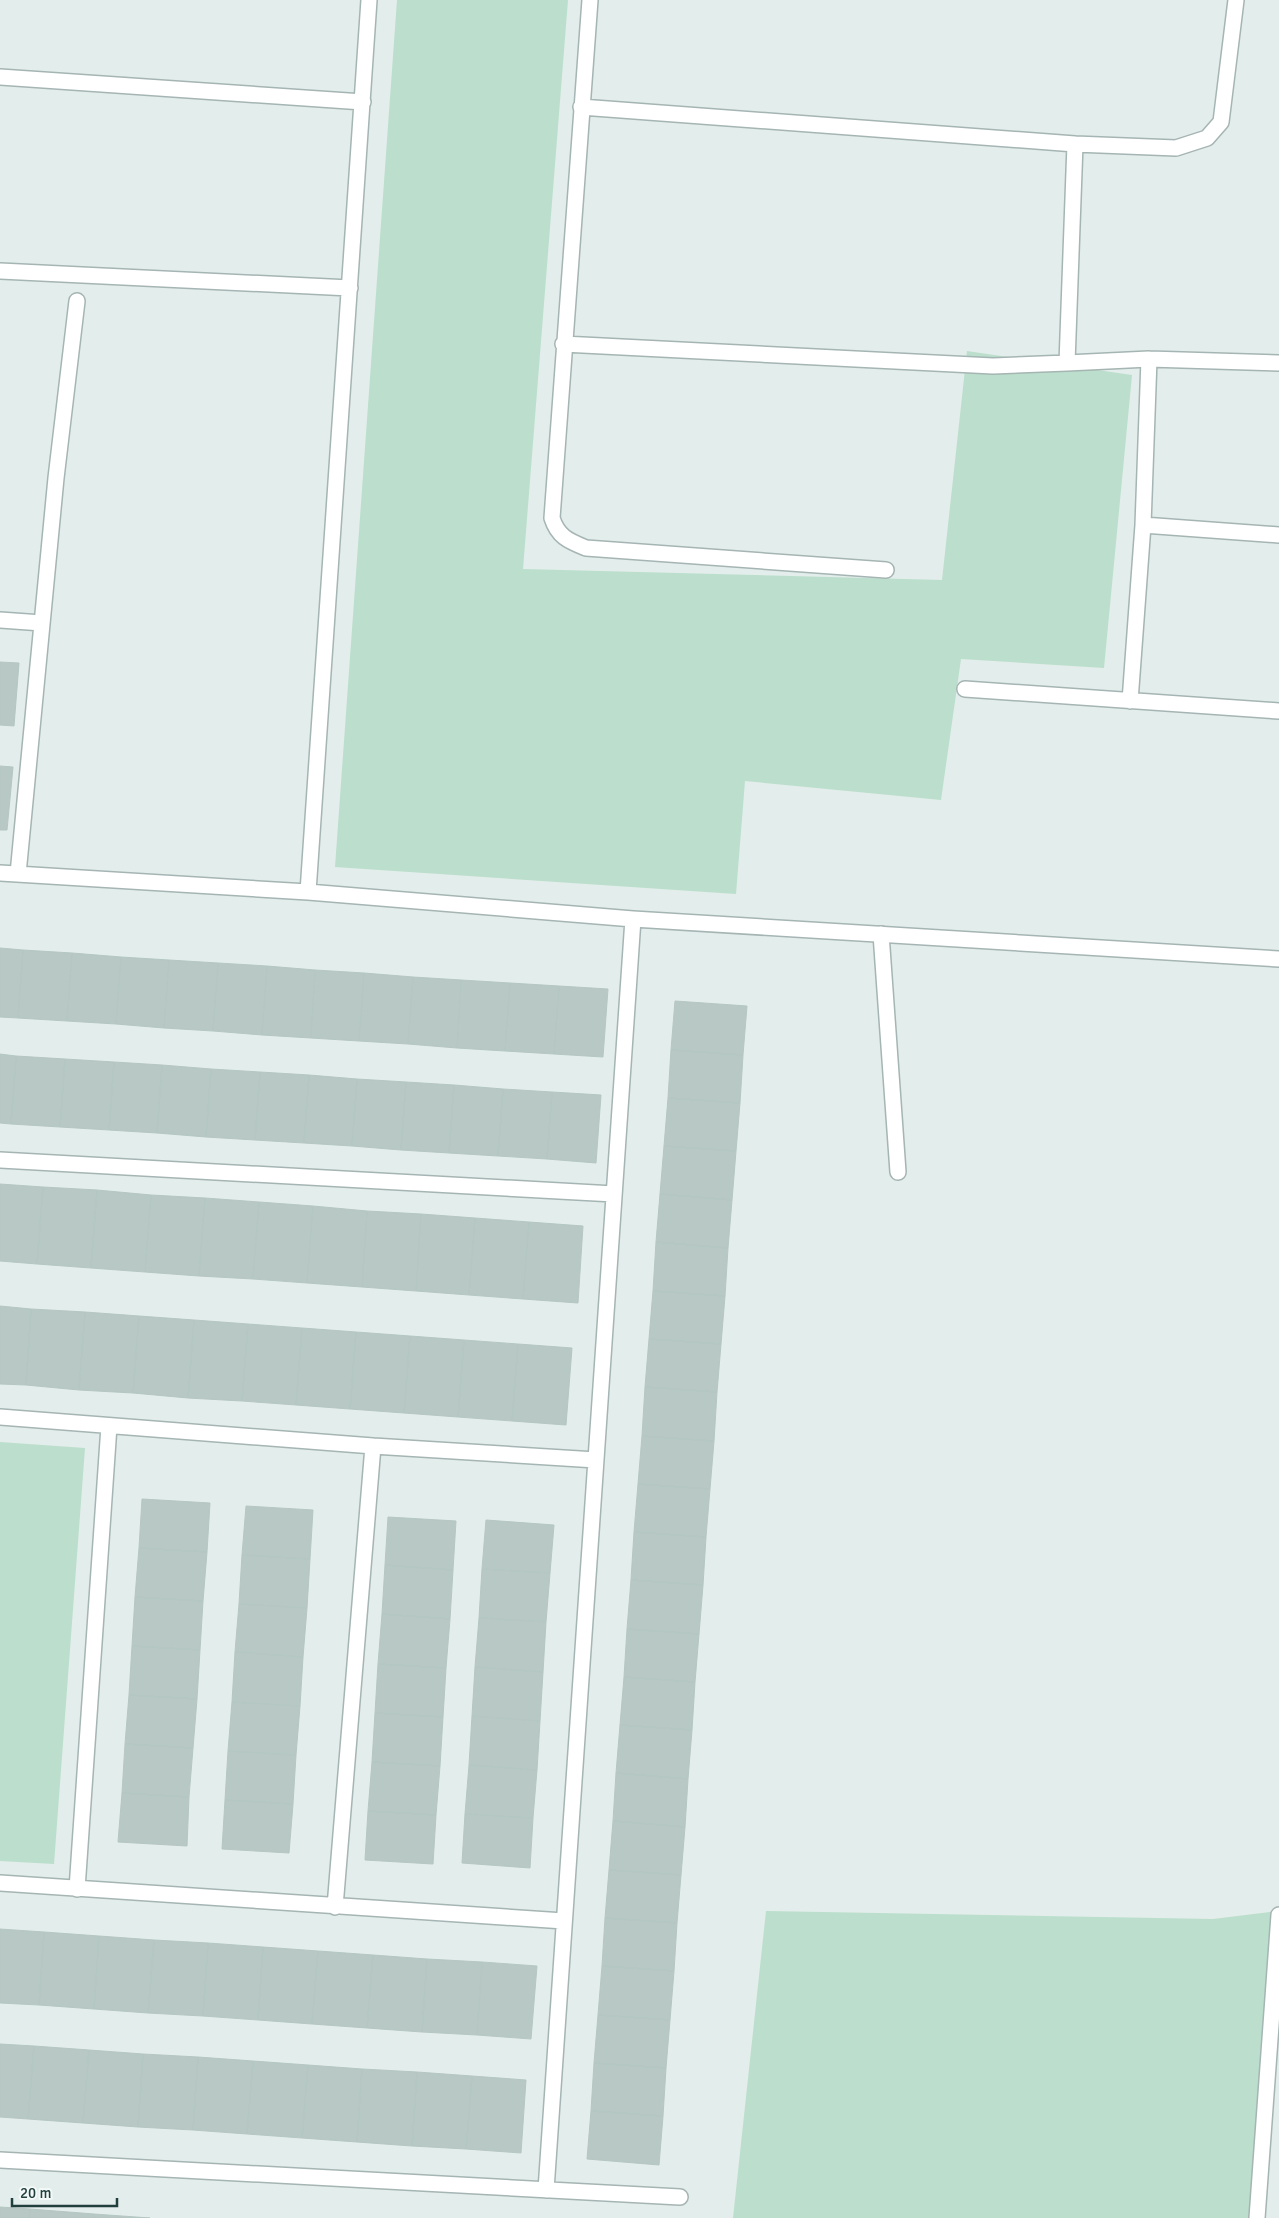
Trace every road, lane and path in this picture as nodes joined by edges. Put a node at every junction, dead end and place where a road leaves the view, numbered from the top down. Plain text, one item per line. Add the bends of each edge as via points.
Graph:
1 (370, 0) edge
2 (590, 0) edge
3 (1236, 0) edge
4 (0, 77) edge
5 (363, 102) junction
6 (582, 107) junction
7 (1075, 144) junction
8 (0, 271) edge
9 (350, 288) junction
10 (77, 301) dead end
11 (563, 344) junction
12 (1149, 360) junction
13 (1067, 363) junction
14 (1279, 363) edge
15 (1143, 525) junction
16 (1279, 535) edge
17 (886, 570) dead end
18 (0, 620) edge
19 (42, 623) junction
20 (965, 689) dead end
21 (1130, 701) junction
22 (1279, 711) edge
23 (0, 873) edge
24 (18, 874) junction
25 (308, 892) junction
26 (633, 919) junction
27 (881, 934) junction
28 (1279, 959) edge
29 (0, 1160) edge
30 (898, 1172) dead end
31 (614, 1194) junction
32 (0, 1417) edge
33 (109, 1426) junction
34 (373, 1446) junction
35 (596, 1460) junction
36 (0, 1883) edge
37 (77, 1889) junction
38 (335, 1907) junction
39 (1279, 1915) edge
40 (564, 1922) junction
41 (0, 2160) edge
42 (546, 2190) junction
43 (680, 2197) dead end
44 (1257, 2218) edge

1 - 5 street
2 - 6 street
3 - 7 street via 1221,122 1206,138 1176,148
4 - 5 street
5 - 9 street
6 - 7 street
6 - 11 street
7 - 13 street
8 - 9 street
9 - 25 street
10 - 19 street
11 - 13 street via 993,366
11 - 17 street via 552,518 556,530 569,541 586,548
12 - 13 street
12 - 14 street
12 - 15 street
15 - 16 street
15 - 21 street
18 - 19 street
19 - 24 street
20 - 21 street
21 - 22 street
23 - 24 street
24 - 25 street
25 - 26 street
26 - 27 street
26 - 31 street
27 - 28 street
27 - 30 street
29 - 31 street
31 - 35 street
32 - 33 street
33 - 34 street
33 - 37 street
34 - 35 street
34 - 38 street
35 - 40 street
36 - 37 street
37 - 38 street
38 - 40 street
39 - 44 street
40 - 42 street
41 - 42 street
42 - 43 street

